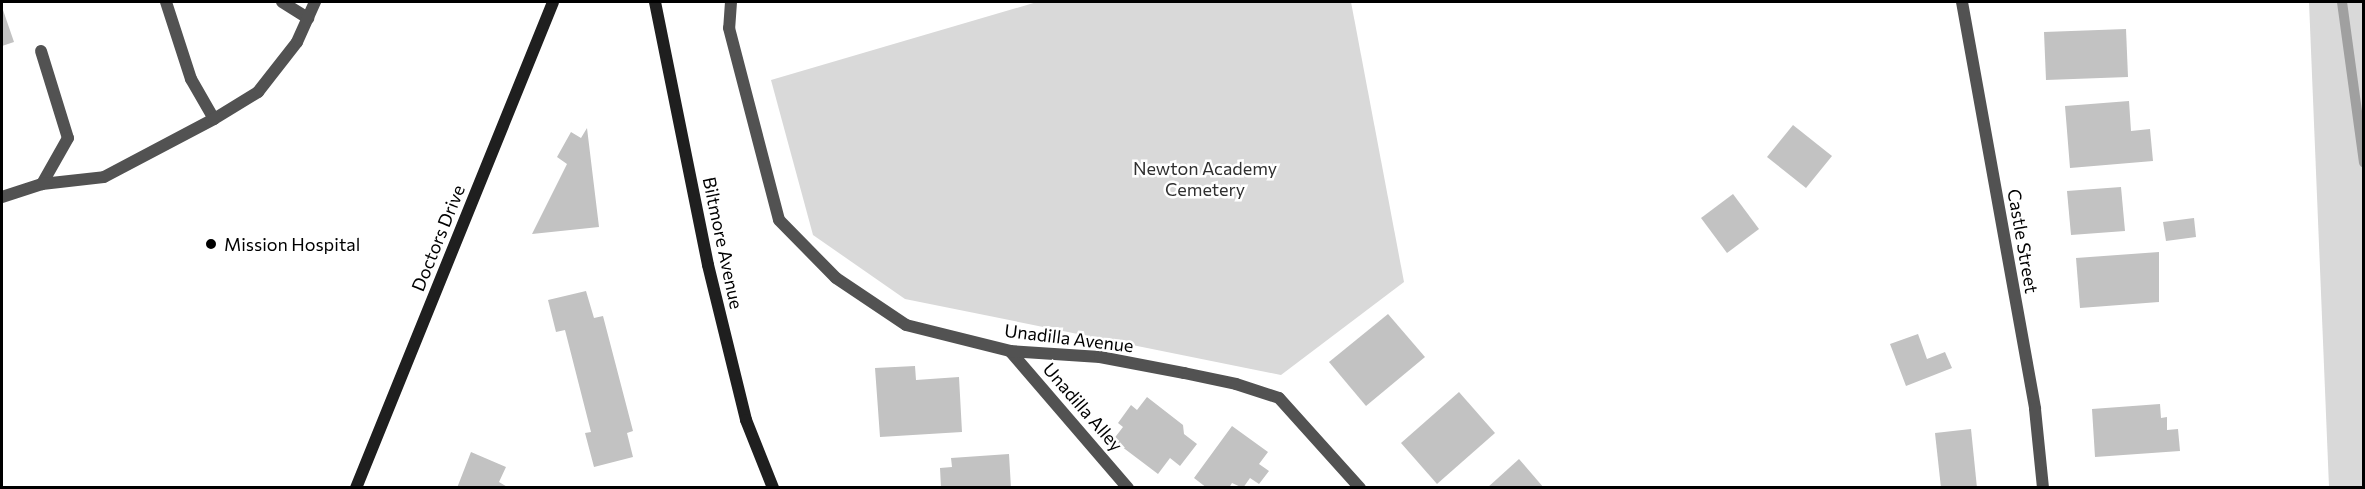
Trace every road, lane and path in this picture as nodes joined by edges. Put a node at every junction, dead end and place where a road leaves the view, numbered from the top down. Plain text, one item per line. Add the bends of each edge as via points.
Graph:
1 (166, 2) edge
2 (282, 2) edge
3 (315, 2) edge
4 (553, 2) edge
5 (655, 2) edge
6 (731, 2) edge
7 (1962, 2) edge
8 (308, 18) junction
9 (40, 51) dead end
10 (214, 119) junction
11 (42, 184) junction
12 (2, 197) edge
13 (1010, 351) junction
14 (356, 488) edge
15 (773, 488) edge
16 (1128, 488) edge
17 (1360, 488) edge
18 (2043, 488) edge

1 - 10 street via 191,79
2 - 8 street
3 - 8 street
4 - 14 street, Doctors Drive
5 - 15 street, Biltmore Avenue via 708,265 746,420
6 - 13 street, Unadilla Avenue via 729,28 779,219 836,278 906,324
7 - 18 street, Castle Street via 2035,409
8 - 10 street via 297,42 258,92
9 - 11 street via 68,138
10 - 11 street via 104,177
11 - 12 street
13 - 16 street, Unadilla Alley
13 - 17 street, Unadilla Avenue via 1100,357 1236,384 1279,398

